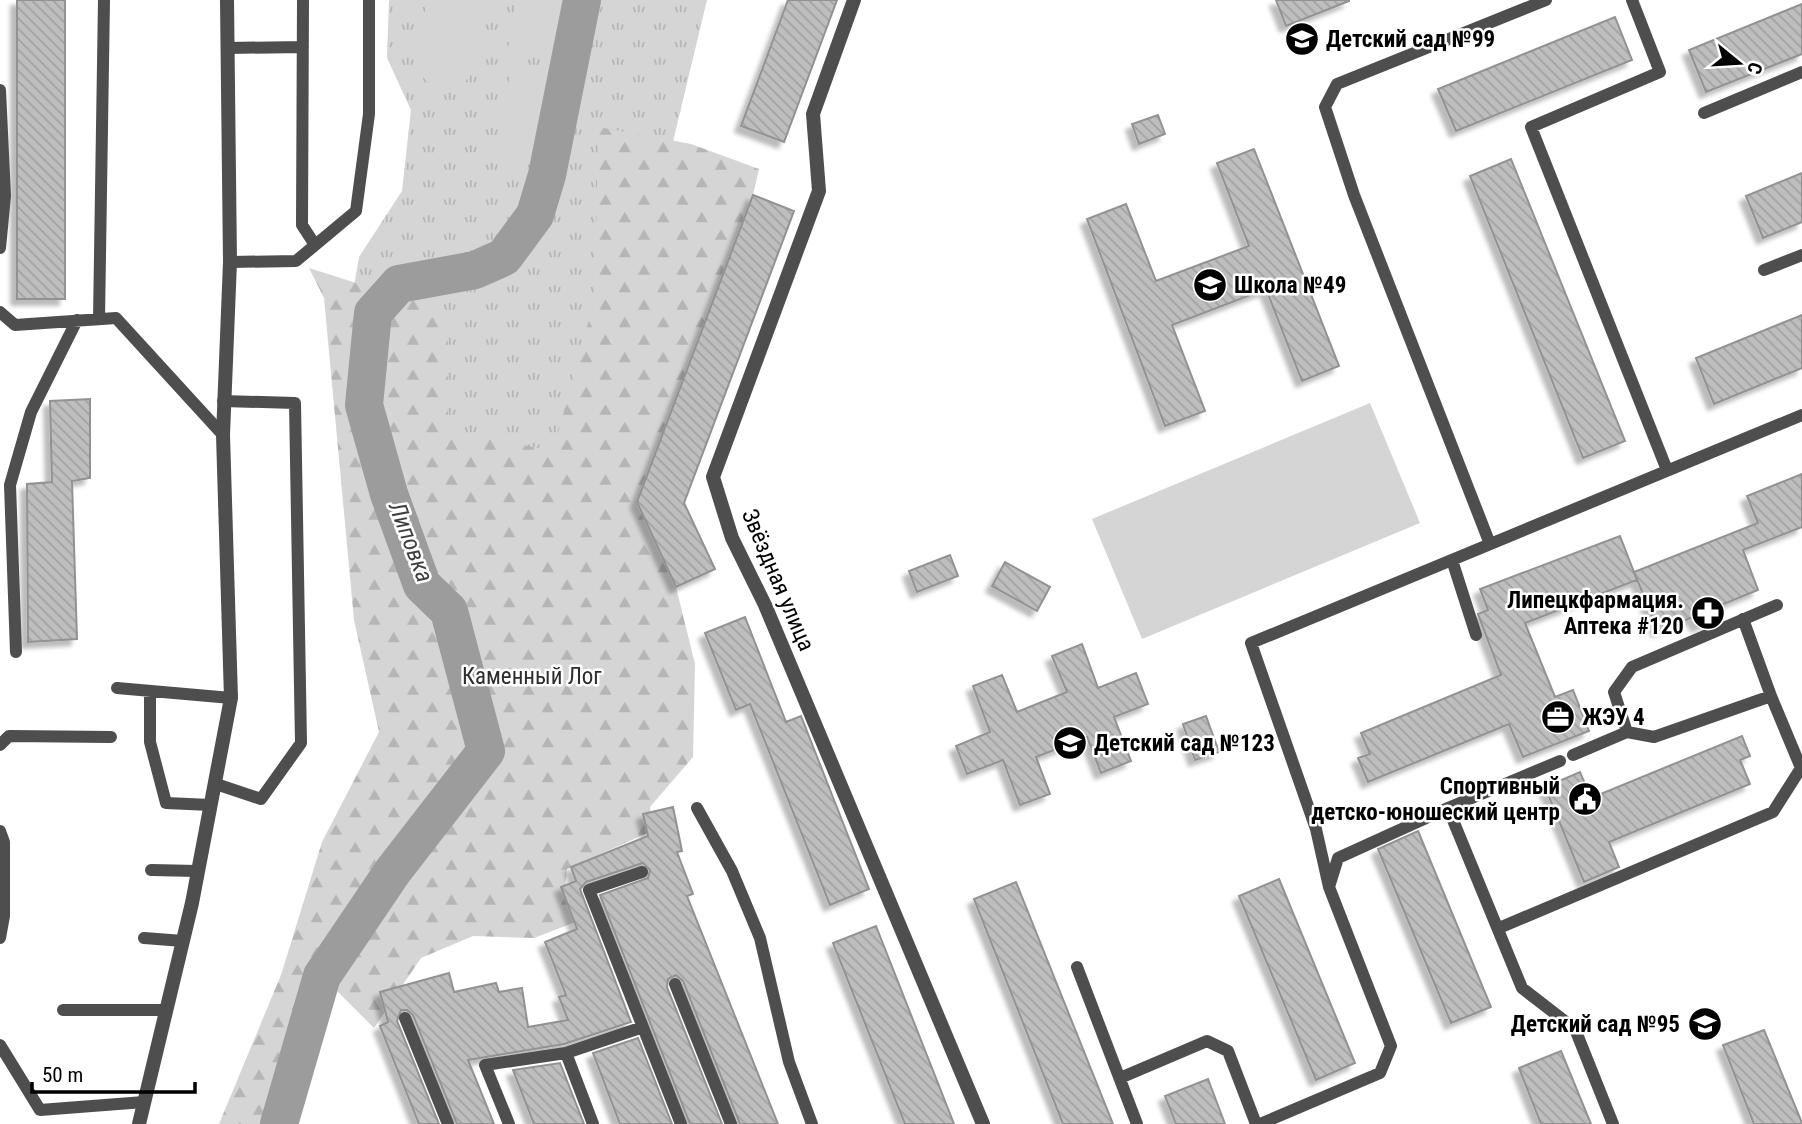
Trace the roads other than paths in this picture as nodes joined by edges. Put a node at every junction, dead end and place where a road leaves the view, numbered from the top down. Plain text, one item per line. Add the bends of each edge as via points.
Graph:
1 (104, 0) edge
2 (227, 0) edge
3 (303, 0) edge
4 (369, 0) edge
5 (854, 0) edge
6 (1546, 0) edge
7 (1632, 0) edge
8 (303, 47) junction
9 (227, 48) junction
10 (1802, 72) edge
11 (0, 90) edge
12 (1704, 113) dead end
13 (3, 196) edge
14 (315, 245) junction
15 (0, 248) edge
16 (1802, 255) edge
17 (230, 262) junction
18 (1764, 270) dead end
19 (0, 312) edge
20 (99, 319) junction
21 (77, 320) junction
22 (223, 401) junction
23 (1802, 415) edge
24 (223, 435) junction
25 (1667, 470) junction
26 (1490, 544) junction
27 (1452, 560) junction
28 (1777, 605) dead end
29 (1744, 619) junction
30 (1476, 635) dead end
31 (16, 652) dead end
32 (117, 688) dead end
33 (150, 692) junction
34 (1771, 696) junction
35 (231, 698) junction
36 (1627, 732) junction
37 (111, 737) dead end
38 (0, 744) edge
39 (1573, 755) dead end
40 (1560, 761) dead end
41 (216, 784) junction
42 (211, 805) junction
43 (697, 808) dead end
44 (1448, 808) junction
45 (0, 831) edge
46 (151, 870) dead end
47 (197, 871) junction
48 (642, 872) dead end
49 (1329, 887) junction
50 (1499, 928) junction
51 (0, 938) edge
52 (144, 938) dead end
53 (183, 941) junction
54 (1077, 967) dead end
55 (675, 984) dead end
56 (63, 1010) dead end
57 (167, 1010) junction
58 (405, 1018) dead end
59 (643, 1027) junction
60 (0, 1045) edge
61 (566, 1053) junction
62 (1119, 1078) junction
63 (144, 1102) junction
64 (139, 1124) edge
65 (448, 1124) edge
66 (509, 1124) edge
67 (593, 1124) edge
68 (681, 1124) edge
69 (731, 1124) edge
70 (812, 1124) edge
71 (983, 1124) edge
72 (1137, 1124) edge
73 (1258, 1124) edge
74 (1614, 1124) edge

1 - 20 lane
2 - 9 street
3 - 8 lane
4 - 14 lane via 369,114 356,211
5 - 71 street, Звёздная улица via 813,114 819,191 713,477 732,538 765,605
6 - 26 lane via 1337,83 1325,107 1354,195
7 - 25 lane via 1660,72 1531,127
8 - 9 lane
8 - 14 lane via 302,225
9 - 17 street
10 - 12 lane
11 - 13 lane
13 - 15 lane
14 - 17 lane via 296,261
16 - 18 lane
17 - 22 street
19 - 21 lane via 15,325
20 - 21 lane
20 - 24 lane via 116,318
21 - 31 lane via 31,412 10,485
22 - 24 street
22 - 41 lane via 295,403 301,743 261,799
23 - 25 lane
24 - 35 street
25 - 26 lane
26 - 27 lane
27 - 30 lane
27 - 49 lane via 1251,643 1316,829
28 - 29 lane
29 - 34 lane
29 - 36 lane via 1632,667 1614,692
32 - 33 lane
33 - 35 lane
33 - 42 lane via 150,742 166,803
34 - 36 lane via 1654,737
34 - 50 lane via 1801,768 1773,812
35 - 41 street
36 - 39 lane
37 - 38 lane via 9,736
40 - 44 lane
41 - 42 street
42 - 47 street
43 - 70 lane via 732,871 761,938 789,1062
44 - 49 lane via 1338,858
44 - 50 lane
45 - 51 lane via 4,842
46 - 47 lane
47 - 53 street
48 - 59 lane via 589,890
49 - 73 lane via 1391,1046 1380,1073
50 - 74 lane via 1522,988 1575,1029
52 - 53 lane
53 - 57 street
54 - 62 lane
55 - 69 lane
56 - 57 lane
57 - 63 street
58 - 65 lane
59 - 61 lane
59 - 68 lane
60 - 63 lane via 40,1110
61 - 66 lane via 485,1065
61 - 67 lane
62 - 72 lane
62 - 73 lane via 1207,1041 1228,1051
63 - 64 street

